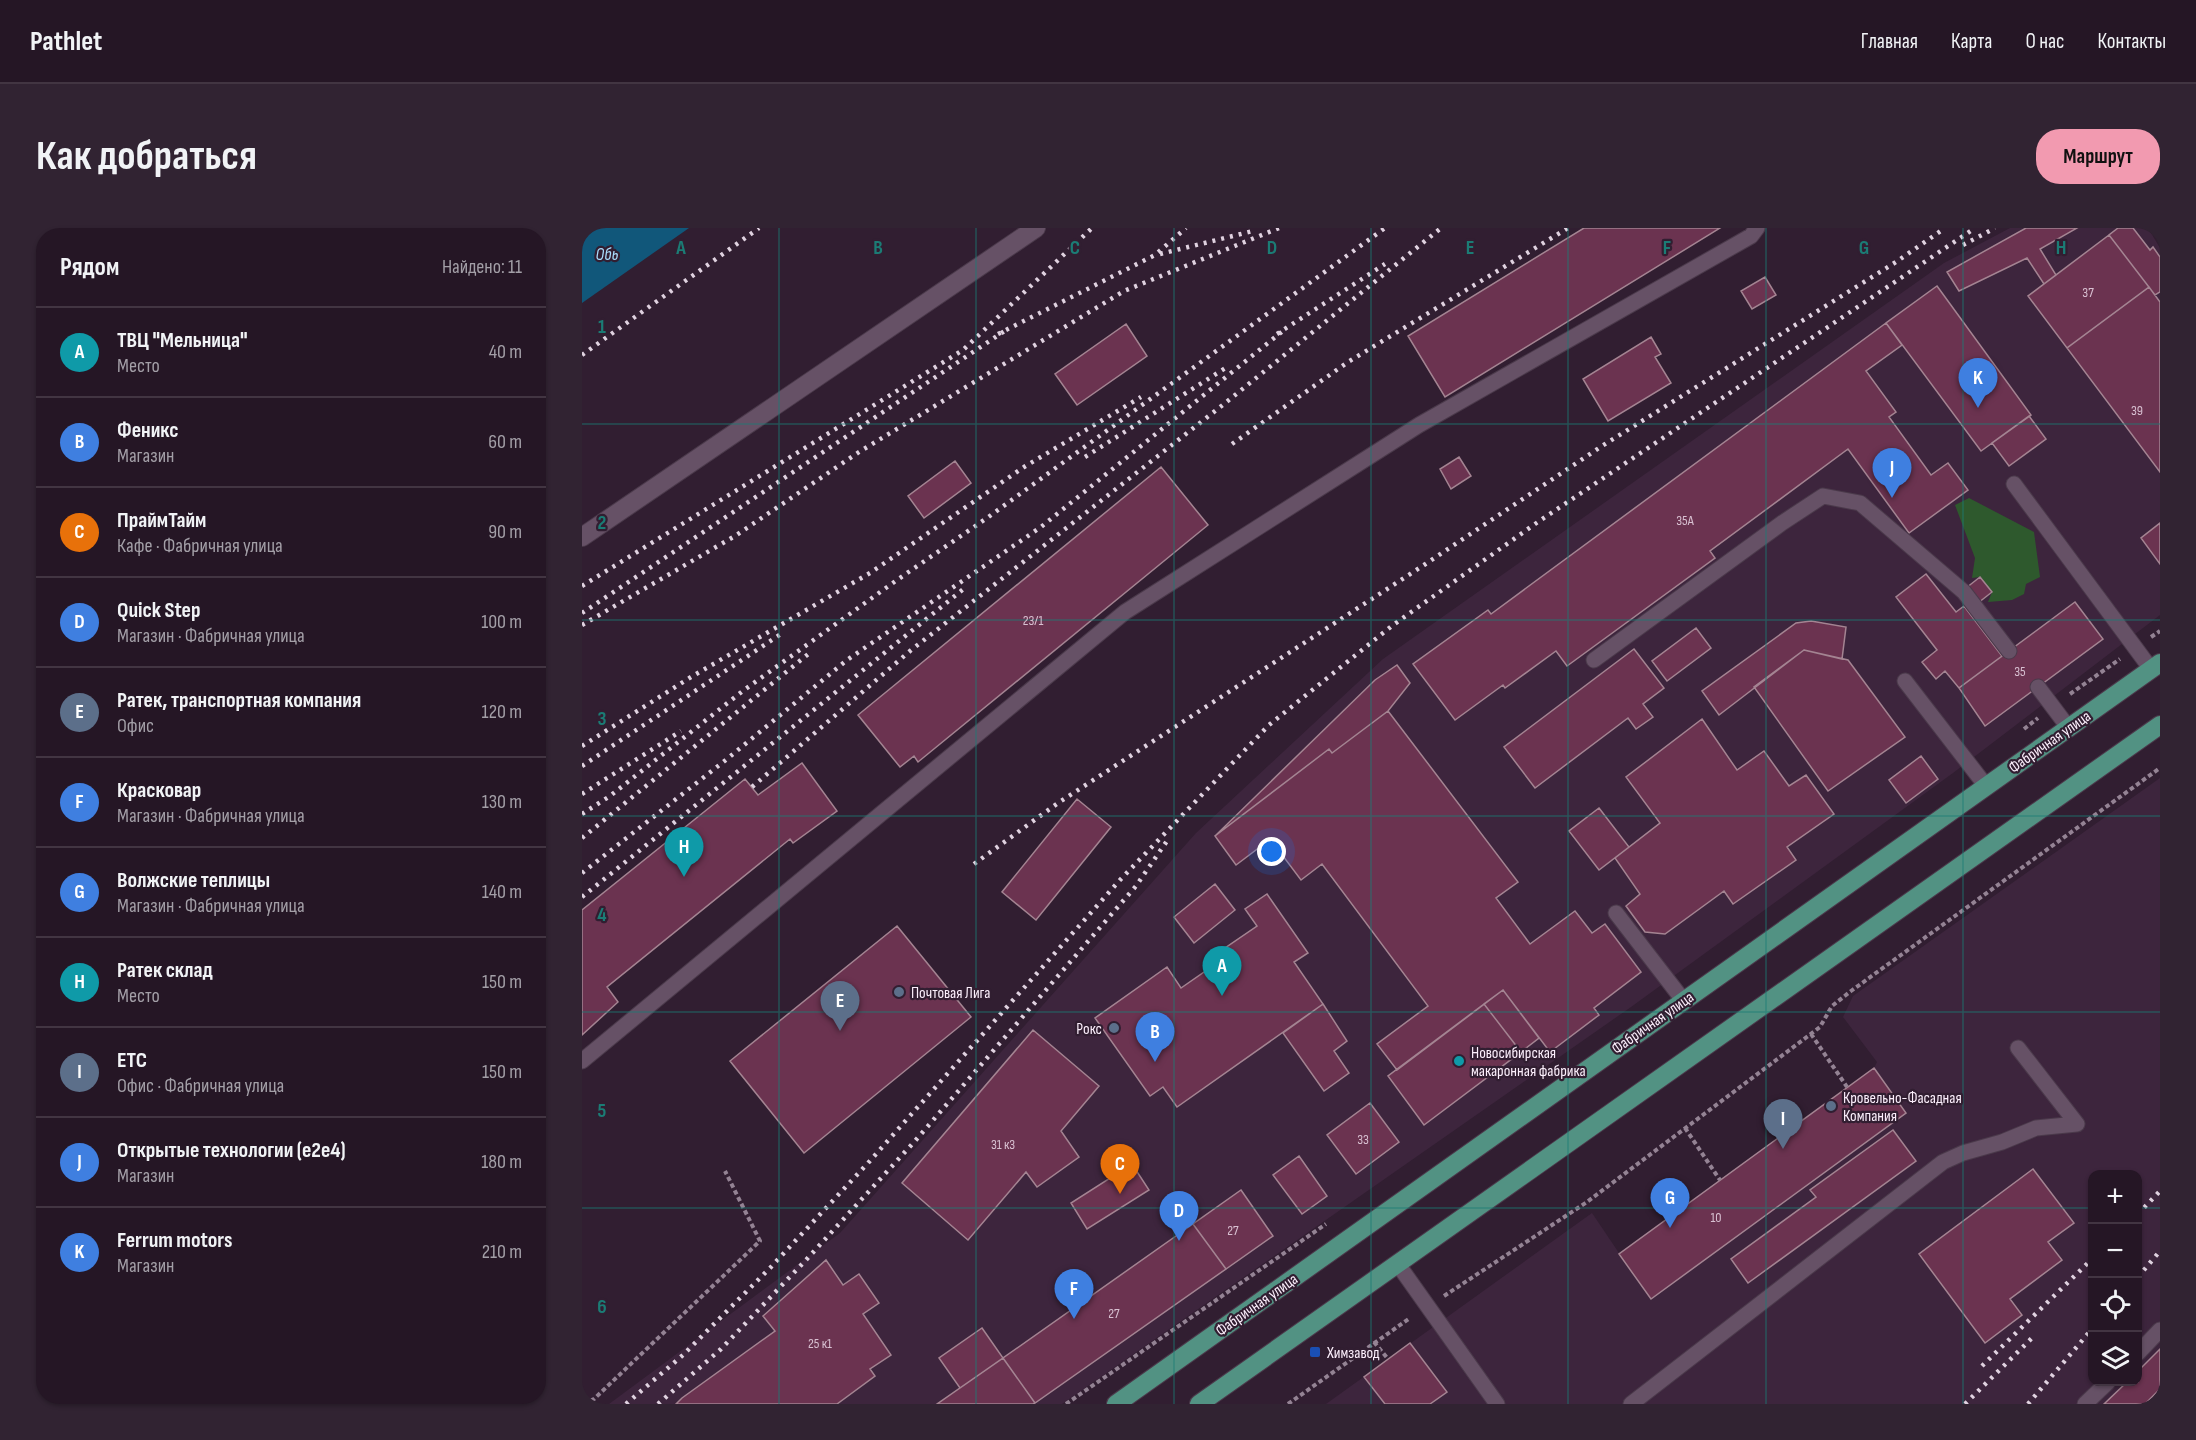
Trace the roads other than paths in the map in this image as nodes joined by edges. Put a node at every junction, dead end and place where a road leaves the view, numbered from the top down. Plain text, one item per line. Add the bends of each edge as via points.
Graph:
1 (1036, 228) edge
2 (1757, 228) edge
3 (2014, 484) dead end
4 (582, 537) edge
5 (2009, 651) dead end
6 (1594, 660) dead end
7 (2156, 666) edge
8 (1905, 681) dead end
9 (2038, 687) dead end
10 (2160, 725) edge
11 (2068, 728) junction
12 (1986, 786) junction
13 (1616, 913) dead end
14 (1683, 1000) junction
15 (2018, 1048) dead end
16 (582, 1061) edge
17 (1397, 1263) junction
18 (2160, 1330) edge
19 (2142, 1349) edge
20 (2104, 1386) edge
21 (1116, 1404) edge
22 (1199, 1404) edge
23 (1497, 1404) edge
24 (1631, 1404) edge
25 (2085, 1404) edge

1 - 4 street
2 - 16 lane via 1750,236 1419,425 1125,612
3 - 7 lane
5 - 6 lane via 1964,592 1860,503 1823,496
7 - 11 main road, Фабричная улица
8 - 12 lane
9 - 11 lane
10 - 17 main road
11 - 12 main road, Фабричная улица
12 - 14 main road, Фабричная улица
13 - 14 lane
14 - 21 main road, Фабричная улица
15 - 24 lane via 2077,1124 2036,1128 1943,1162
17 - 22 main road
17 - 23 lane
18 - 19 lane
20 - 25 lane

